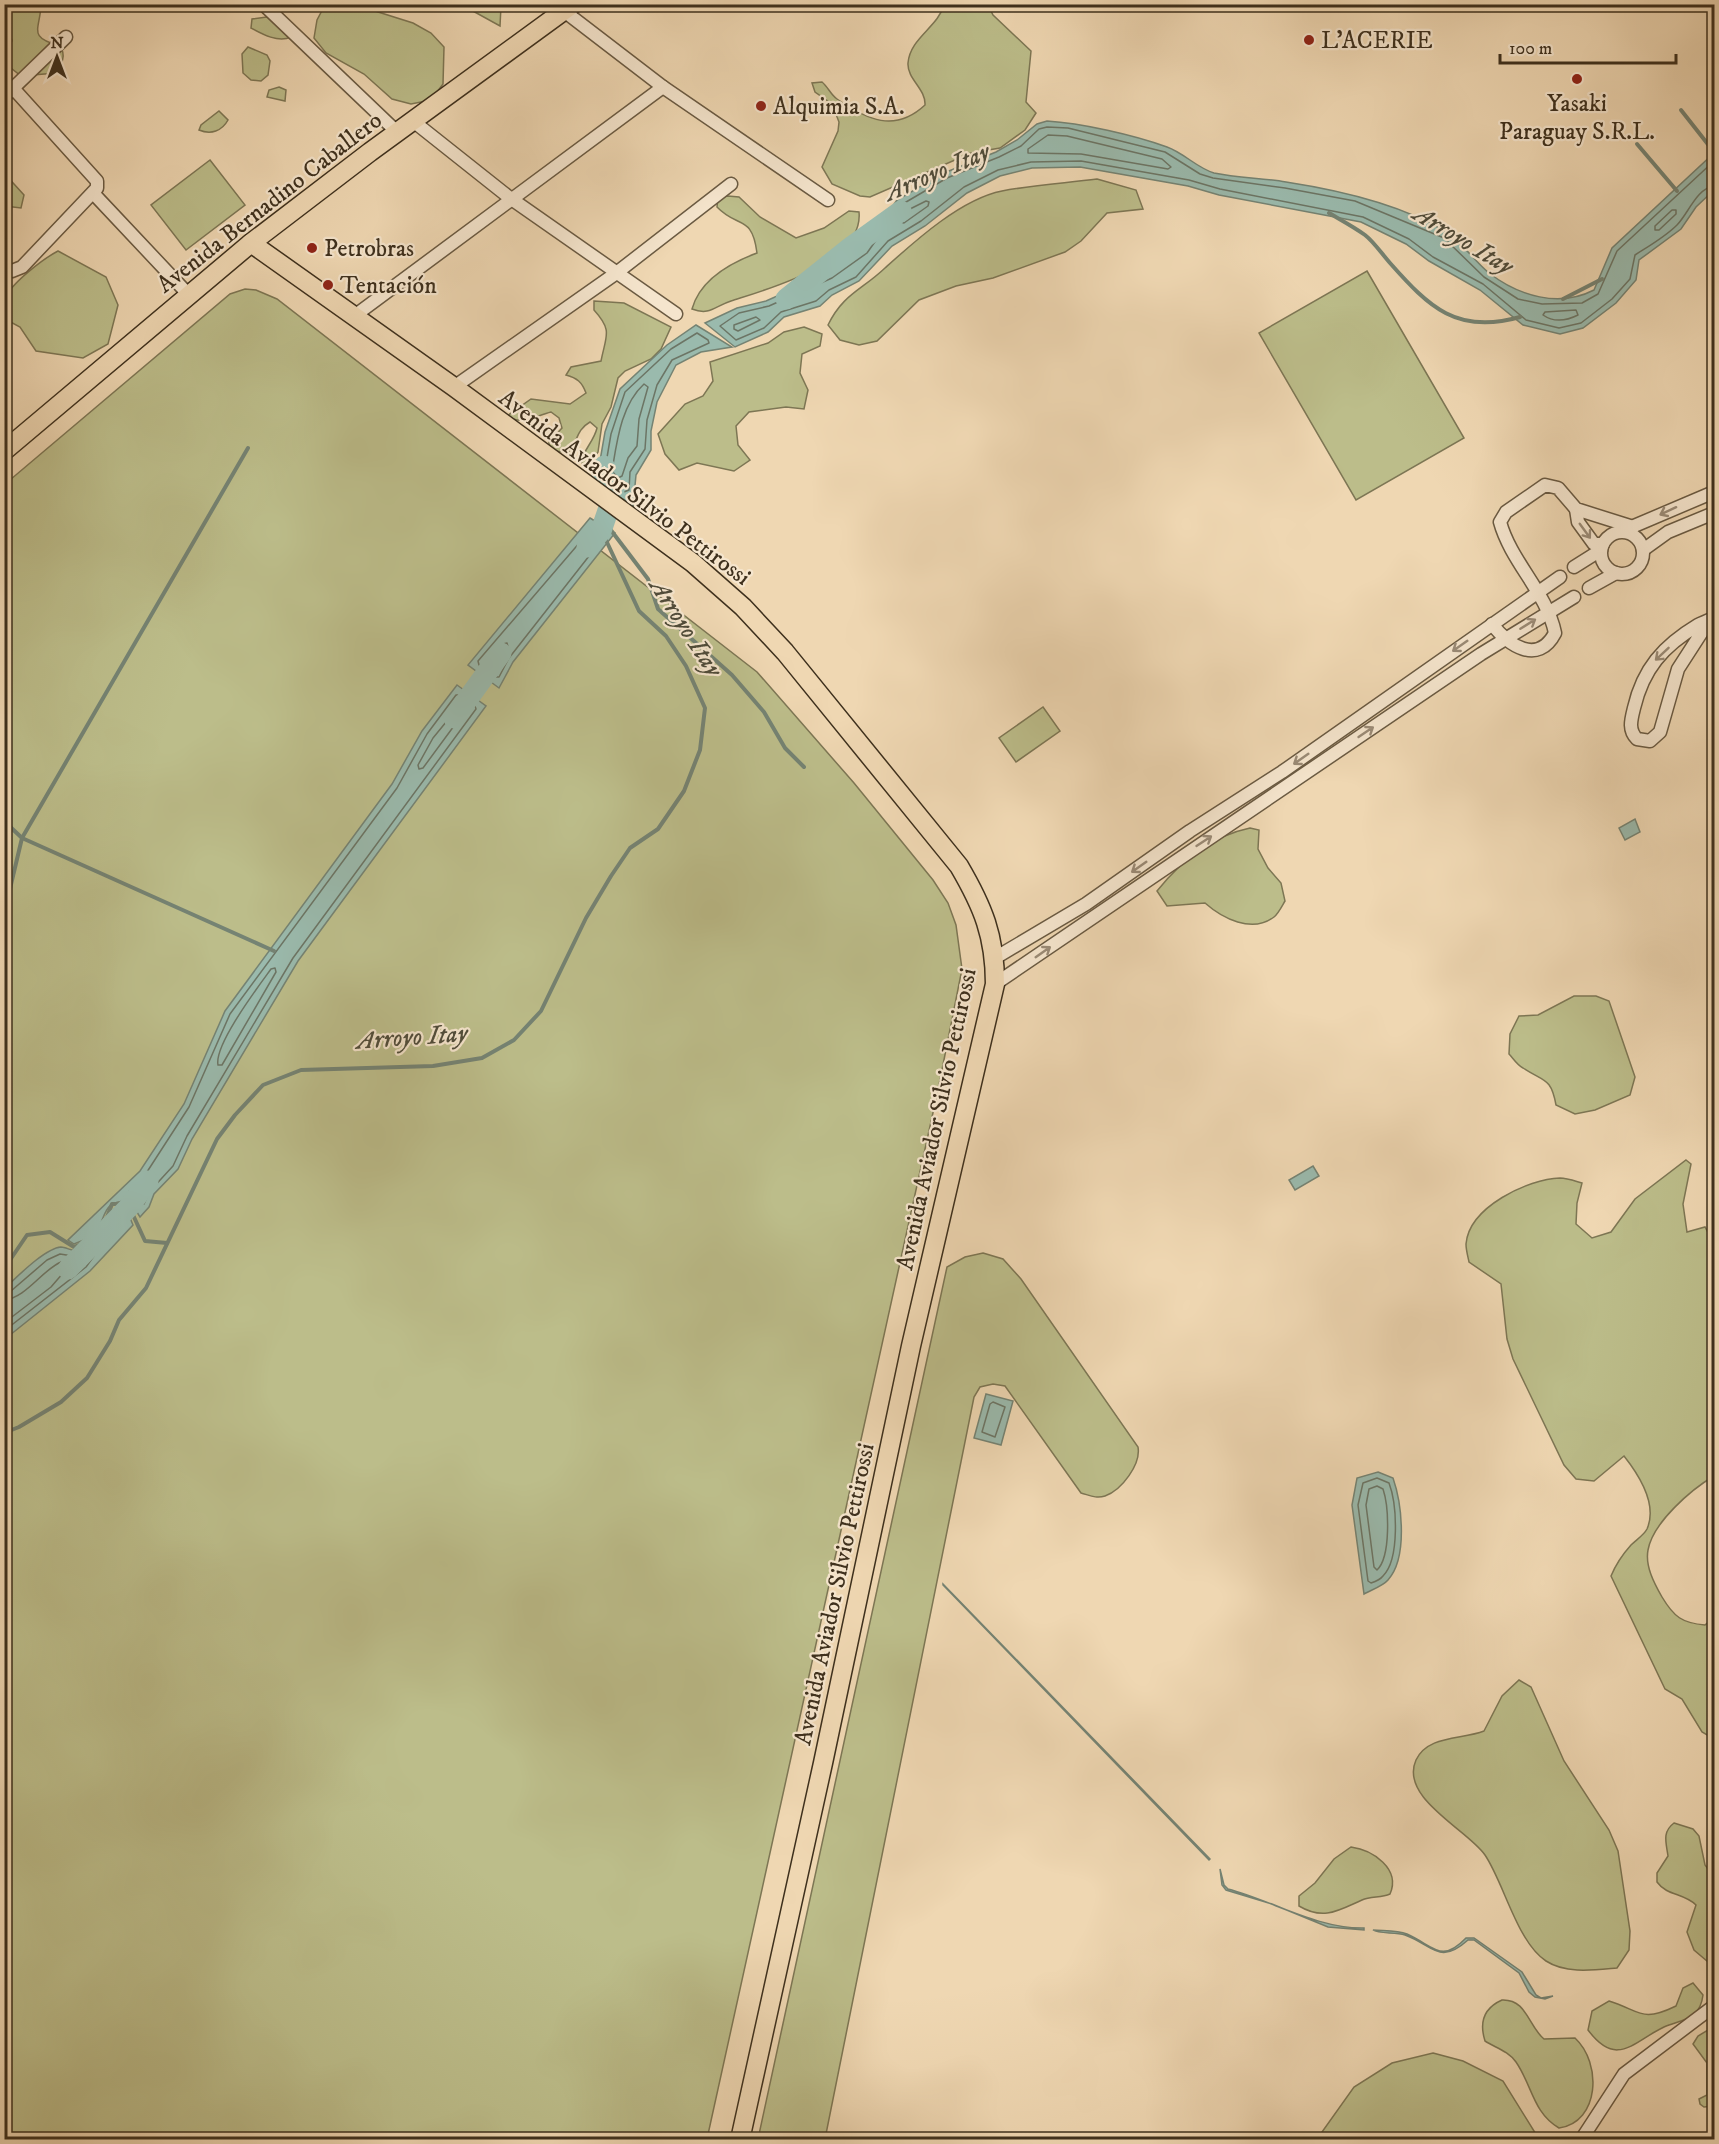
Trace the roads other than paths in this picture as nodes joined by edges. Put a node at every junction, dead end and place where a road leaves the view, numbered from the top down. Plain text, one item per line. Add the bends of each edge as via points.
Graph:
1 (262, 4) edge
2 (569, 8) edge
3 (66, 37) dead end
4 (663, 87) junction
5 (9, 92) edge
6 (413, 121) junction
7 (397, 132) junction
8 (731, 184) dead end
9 (93, 193) junction
10 (510, 198) junction
11 (828, 200) dead end
12 (251, 243) junction
13 (4, 268) edge
14 (615, 274) junction
15 (188, 294) junction
16 (676, 314) dead end
17 (353, 317) junction
18 (454, 387) junction
19 (4, 451) edge
20 (1714, 492) edge
21 (1576, 509) junction
22 (1714, 513) edge
23 (1627, 530) junction
24 (1602, 547) junction
25 (1642, 549) junction
26 (1574, 567) dead end
27 (1616, 573) junction
28 (1560, 577) dead end
29 (1589, 588) dead end
30 (1536, 593) junction
31 (1574, 597) dead end
32 (1549, 612) junction
33 (1712, 619) edge
34 (1492, 624) junction
35 (1504, 639) junction
36 (1328, 740) junction
37 (1337, 752) junction
38 (995, 958) junction
39 (995, 984) junction
40 (1714, 2006) edge
41 (740, 2139) edge
42 (1581, 2139) edge

1 - 7 street
2 - 4 street
2 - 6 main road, Avenida Bernadino Caballero
3 - 5 street
4 - 10 street
4 - 11 street
5 - 9 street via 97,181
6 - 7 main road, Avenida Bernadino Caballero
6 - 10 street
7 - 12 main road, Avenida Bernadino Caballero
8 - 14 street
9 - 13 street via 22,267 12,271
9 - 15 street
10 - 14 street
10 - 17 street
12 - 15 main road, Avenida Bernadino Caballero
12 - 17 main road, Avenida Aviador Silvio Pettirossi
14 - 16 street
14 - 18 street
15 - 19 main road, Avenida Bernadino Caballero
17 - 18 main road, Avenida Aviador Silvio Pettirossi
18 - 38 main road, Avenida Aviador Silvio Pettirossi via 693,563 743,607 785,652 959,866 980,902
20 -> 23 street
21 - 23 street
21 -> 24 street via 1578,522 1594,544
21 - 30 street via 1549,485 1502,518 1502,529
22 - 25 street via 1668,532
23 - 24 street via 1610,535
23 - 25 street via 1638,539
24 - 26 street
24 - 27 street via 1603,561
25 - 27 street via 1638,566
27 - 29 street
28 - 30 street
30 - 32 street
30 - 34 street
31 - 32 street
35 -> 32 street
32 - 35 street via 1555,633 1541,649 1512,645
33 -> 33 street via 1683,634 1655,659 1645,674 1630,729 1637,739 1650,741 1660,732 1678,669
34 - 35 street
34 -> 36 street
37 -> 35 street
36 - 37 street
36 -> 38 street via 1086,904
39 -> 37 street
38 - 39 main road, Avenida Aviador Silvio Pettirossi
39 - 41 main road, Avenida Aviador Silvio Pettirossi via 911,1346
40 - 42 street via 1624,2074

